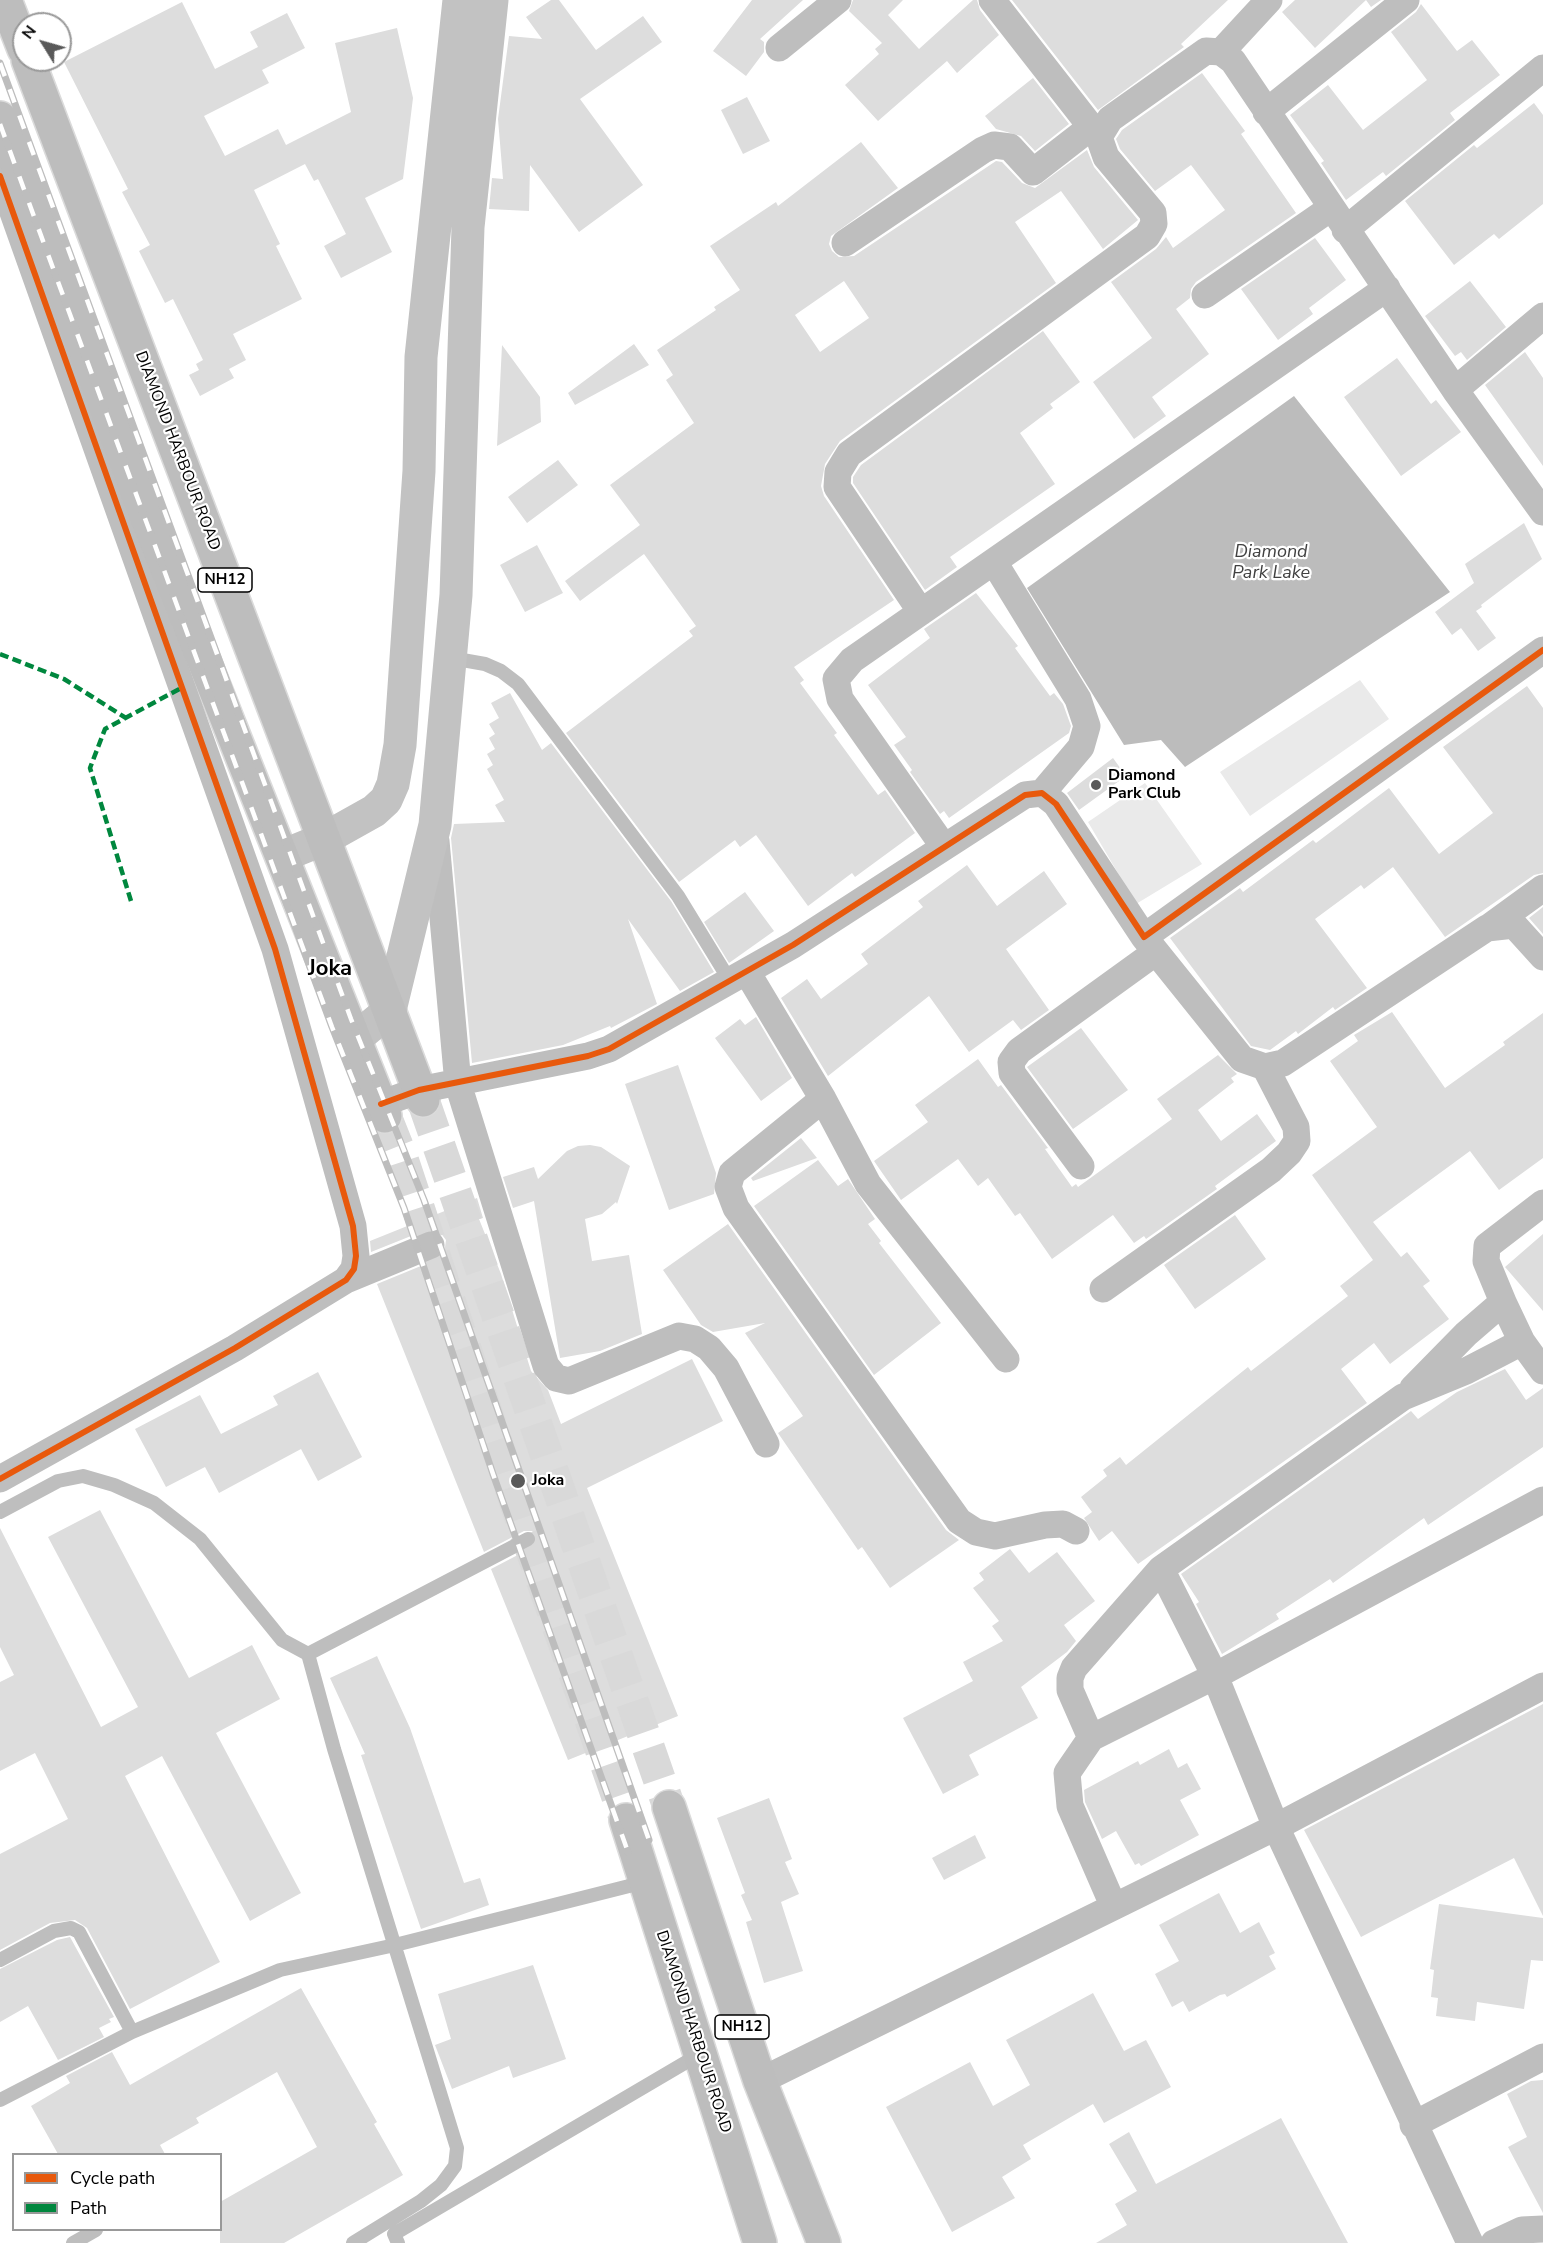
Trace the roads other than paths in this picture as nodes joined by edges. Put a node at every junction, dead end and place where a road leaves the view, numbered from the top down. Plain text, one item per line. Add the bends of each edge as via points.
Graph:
1 (6, 0) edge
2 (459, 0) edge
3 (492, 0) edge
4 (837, 0) edge
5 (992, 0) edge
6 (1269, 0) edge
7 (1406, 0) edge
8 (12, 16) edge
9 (779, 48) dead end
10 (1221, 52) junction
11 (1543, 68) edge
12 (33, 72) edge
13 (1266, 111) junction
14 (0, 118) edge
15 (1095, 132) junction
16 (0, 176) edge
17 (1338, 219) junction
18 (845, 243) dead end
19 (1387, 288) junction
20 (1205, 295) dead end
21 (1543, 316) edge
22 (1455, 390) junction
23 (1543, 512) edge
24 (994, 562) junction
25 (921, 612) junction
26 (1543, 650) edge
27 (451, 658) junction
28 (1042, 794) junction
29 (435, 825) junction
30 (324, 839) junction
31 (944, 847) junction
32 (282, 856) junction
33 (1543, 888) edge
34 (1487, 928) junction
35 (1150, 945) junction
36 (1543, 957) edge
37 (738, 976) junction
38 (390, 1010) junction
39 (355, 1039) junction
40 (1265, 1067) junction
41 (458, 1084) junction
42 (421, 1095) junction
43 (823, 1099) junction
44 (383, 1110) joint
45 (1081, 1166) dead end
46 (1543, 1203) edge
47 (430, 1245) dead end
48 (346, 1280) junction
49 (1103, 1289) dead end
50 (1503, 1302) junction
51 (1522, 1342) junction
52 (1005, 1359) dead end
53 (1543, 1371) edge
54 (1403, 1397) junction
55 (766, 1444) dead end
56 (0, 1479) edge
57 (1543, 1500) edge
58 (0, 1512) edge
59 (1076, 1531) dead end
60 (528, 1539) dead end
61 (1161, 1569) junction
62 (308, 1654) junction
63 (1215, 1676) junction
64 (1543, 1686) edge
65 (1091, 1738) junction
66 (669, 1807) tunnel mouth
67 (626, 1820) tunnel mouth
68 (1276, 1827) junction
69 (646, 1882) junction
70 (1113, 1905) junction
71 (395, 1945) junction
72 (0, 1960) edge
73 (132, 2032) junction
74 (700, 2054) junction
75 (1543, 2058) edge
76 (760, 2081) junction
77 (0, 2100) edge
78 (1413, 2125) junction
79 (1543, 2208) edge
80 (93, 2231) edge
81 (1532, 2234) edge
82 (74, 2243) edge
83 (353, 2243) edge
84 (398, 2243) edge
85 (760, 2243) edge
86 (824, 2243) edge
87 (1470, 2243) edge
88 (1494, 2243) edge

1 - 8 highway
2 - 30 main road via 421,357 419,471 400,745 386,800
3 - 27 main road via 468,227
4 - 9 street
5 - 15 street
6 - 10 street
7 - 13 street
10 - 13 street via 1233,61
10 - 15 street via 1206,51
11 - 17 street
12 - 30 highway, DIAMOND HARBOUR ROAD / NH12
13 - 17 street
14 - 32 highway, NH12 via 145,513
15 - 18 street via 1033,172 1010,147 994,145
15 - 25 street via 1106,157 1153,213 1154,224 1147,236 849,454 838,472 837,487
16 - 48 street via 275,949 353,1226 356,1256 354,1269
17 - 19 street
17 - 20 street
19 - 22 street
19 - 24 street
21 - 22 street
22 - 23 street
24 - 25 street
24 - 28 street via 1078,699 1087,726 1081,747
25 - 31 street via 852,660 836,678 840,699
26 - 35 street
27 - 29 main road
27 - 37 lane via 485,664 518,684
28 - 31 street via 1025,795
28 - 35 street via 1056,804
29 - 38 main road
29 - 41 street
30 - 32 main road
30 - 38 highway, DIAMOND HARBOUR ROAD / NH12
31 - 37 street
32 - 39 highway, NH12
33 - 34 street
34 - 36 street via 1514,925
34 - 40 street via 1282,1063
35 - 40 street via 1242,1059
35 - 45 street via 1019,1051 1011,1062 1012,1073
37 - 41 street via 609,1049
37 - 43 street
38 - 39 main road
38 - 42 highway, DIAMOND HARBOUR ROAD / NH12
39 - 44 highway, NH12
40 - 49 street via 1296,1127 1297,1141 1289,1153 1271,1170
41 - 42 street
41 - 55 street via 546,1366 556,1378 570,1381 679,1336 695,1339 726,1368
42 - 44 street
43 - 52 street via 868,1184
43 - 59 street via 732,1173 728,1187 736,1208 959,1521 976,1532 995,1536 1045,1525 1063,1524
46 - 50 street via 1488,1246 1486,1261
47 - 48 street
48 - 56 street via 235,1348
50 - 51 street
50 - 54 street
51 - 53 street
51 - 54 street
54 - 61 street
57 - 63 street
58 - 62 lane via 58,1480 83,1476 154,1503 200,1539 282,1640
60 - 62 lane
61 - 63 street
61 - 65 street via 1074,1668 1070,1690
62 - 71 lane
63 - 65 street
63 - 68 street
64 - 68 street
65 - 70 street via 1067,1773 1070,1806
66 - 76 highway, NH12
67 - 69 highway, DIAMOND HARBOUR ROAD / NH12
68 - 70 street
68 - 78 street
69 - 71 lane
69 - 74 highway, DIAMOND HARBOUR ROAD / NH12
70 - 76 street
71 - 73 lane via 280,1970
71 - 83 lane via 457,2148 455,2166 441,2185 421,2201
72 - 73 lane via 54,1931 71,1928 79,1932
73 - 77 lane
74 - 84 lane via 394,2234
74 - 85 highway, DIAMOND HARBOUR ROAD / NH12
75 - 78 street
76 - 86 highway, NH12
78 - 87 street
79 - 81 street
80 - 82 lane
81 - 88 street

